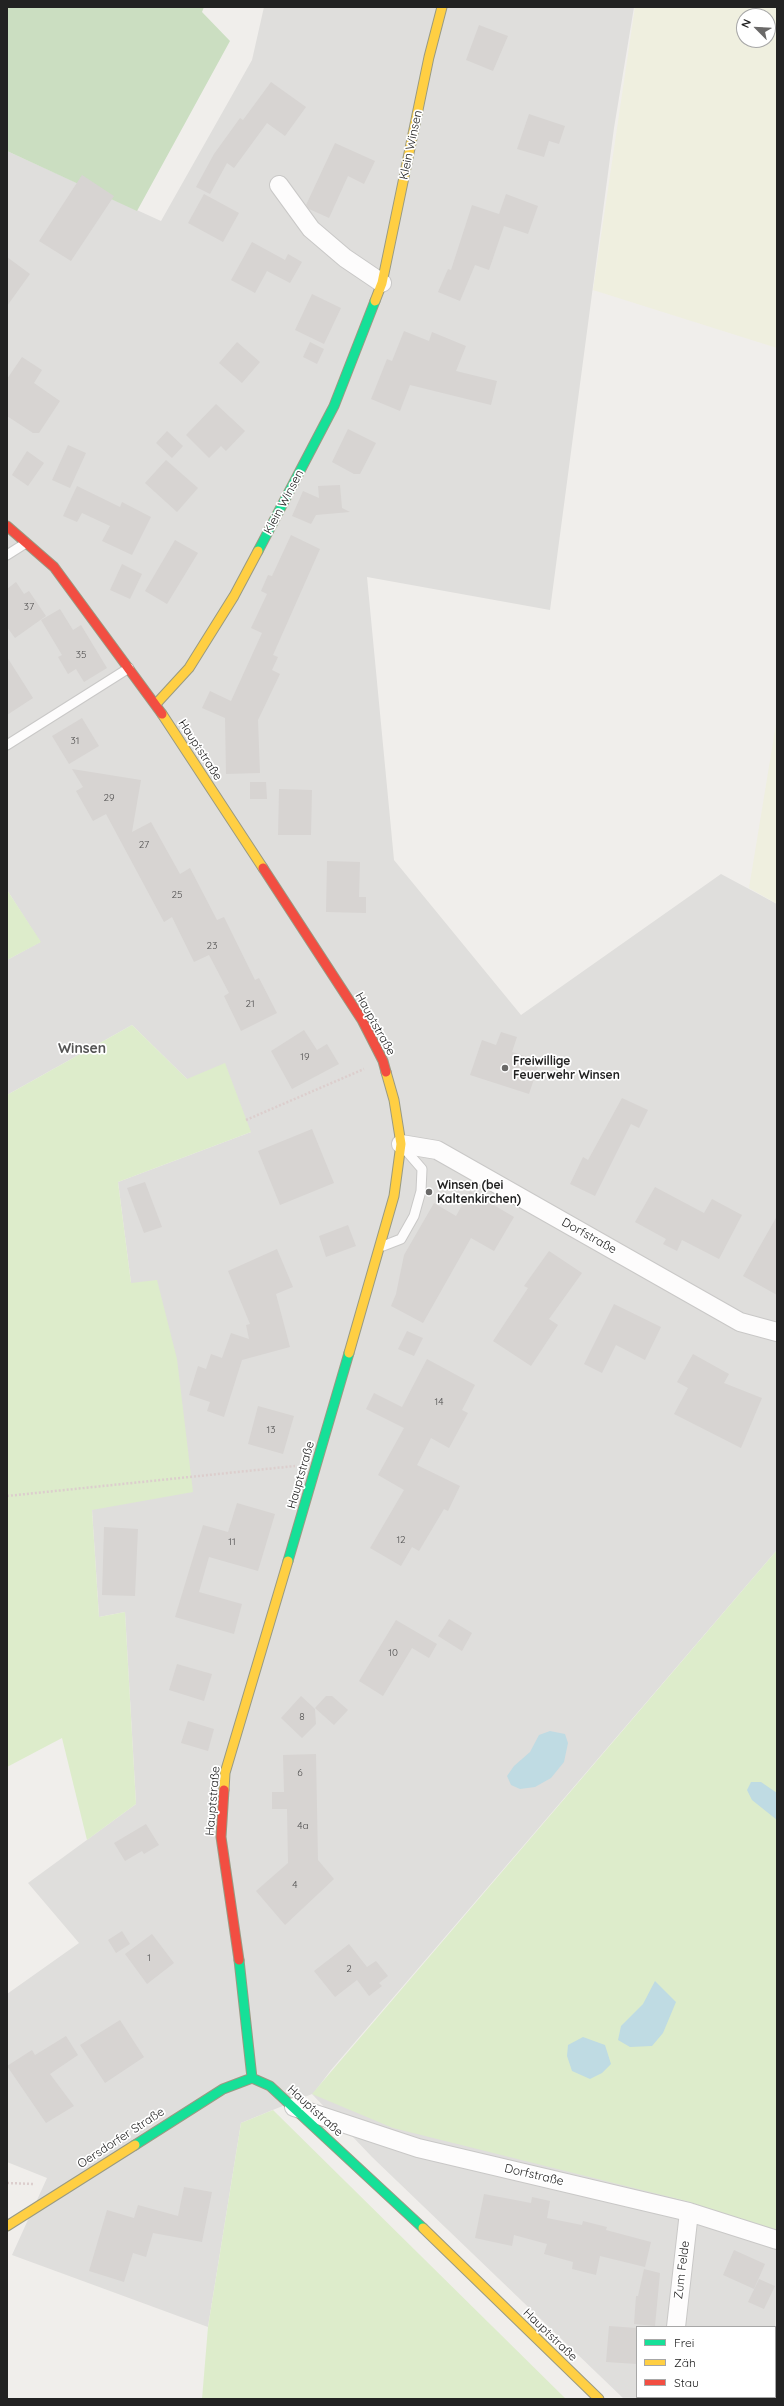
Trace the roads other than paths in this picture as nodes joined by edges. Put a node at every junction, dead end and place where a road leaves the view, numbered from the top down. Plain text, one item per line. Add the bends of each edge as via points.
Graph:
1 (442, 7) edge
2 (279, 185) dead end
3 (382, 283) junction
4 (7, 526) edge
5 (26, 543) junction
6 (7, 556) edge
7 (129, 668) junction
8 (156, 704) junction
9 (7, 745) edge
10 (401, 1144) junction
11 (381, 1246) junction
12 (777, 1332) edge
13 (252, 2078) junction
14 (292, 2106) junction
15 (689, 2212) junction
16 (7, 2226) edge
17 (777, 2240) edge
18 (676, 2326) edge
19 (598, 2399) edge

1 - 3 street, Klein Winsen via 429,57
2 - 3 street via 311,229 344,258
3 - 8 street, Klein Winsen via 334,406 234,596 189,668
4 - 5 street, Hauptstraße
5 - 6 lane
5 - 7 street, Hauptstraße via 54,567
7 - 8 street, Hauptstraße
7 - 9 lane
8 - 10 street, Hauptstraße via 362,1020 383,1061 394,1100
10 - 11 street, Hauptstraße via 394,1196
10 - 11 lane via 422,1169 421,1191 414,1216 401,1239
10 - 12 street, Dorfstraße via 437,1150 740,1322
11 - 13 street, Hauptstraße via 225,1773 221,1837
13 - 14 street, Hauptstraße via 270,2086
13 - 16 street, Oersdorfer Straße via 223,2089
14 - 15 street, Dorfstraße via 418,2148
14 - 19 street, Hauptstraße via 434,2238
15 - 17 street, Dorfstraße
15 - 18 street, Zum Felde

